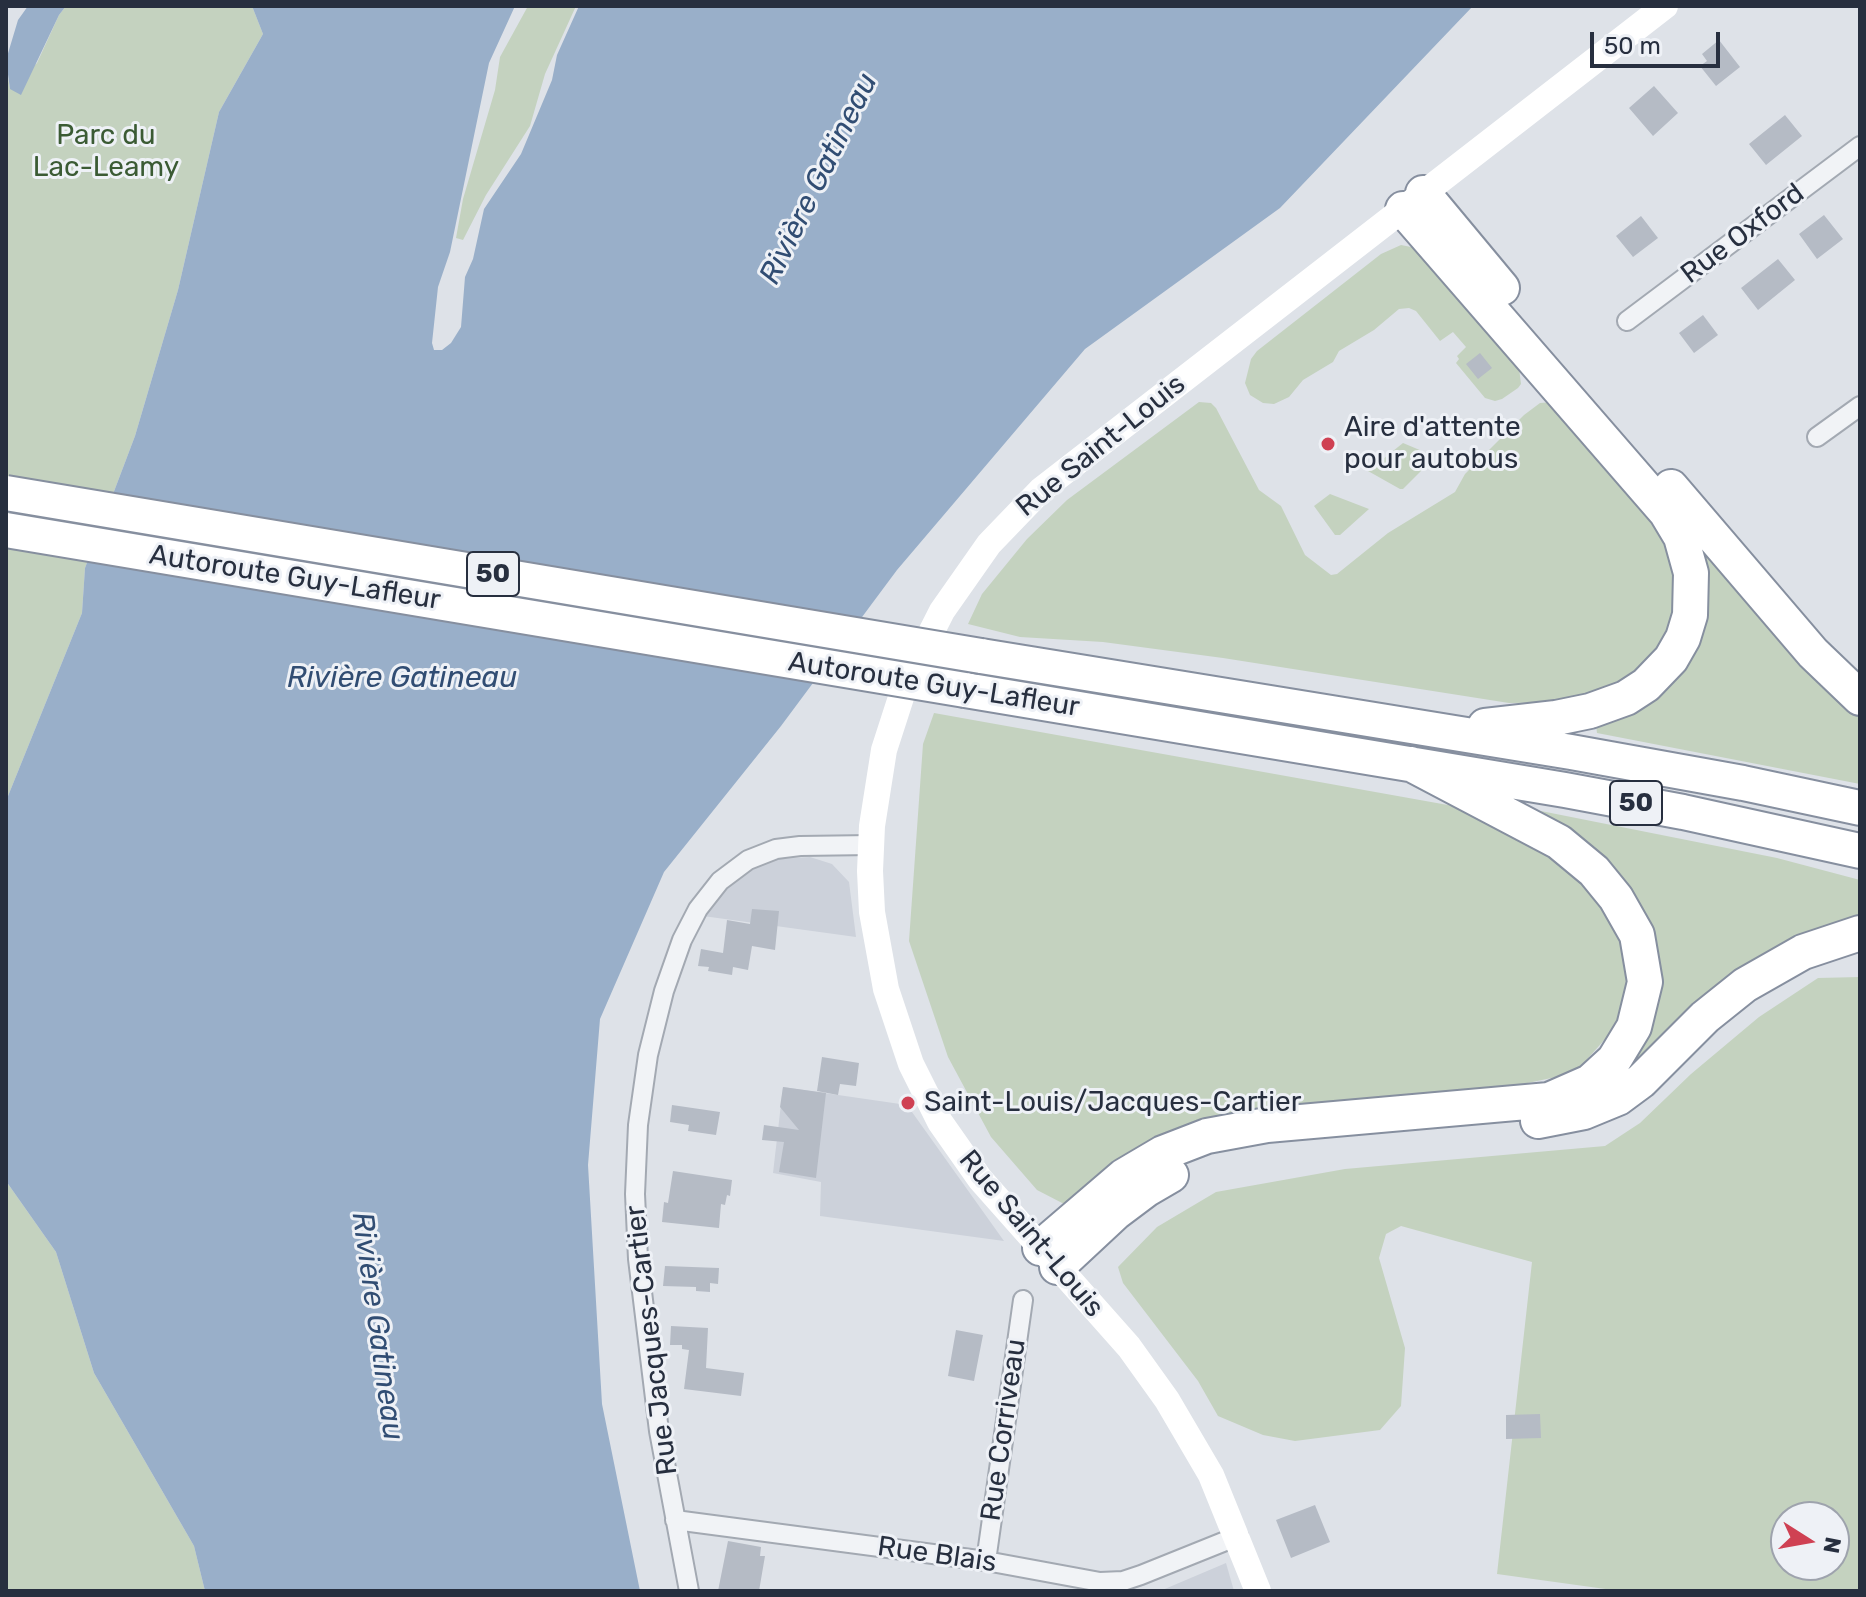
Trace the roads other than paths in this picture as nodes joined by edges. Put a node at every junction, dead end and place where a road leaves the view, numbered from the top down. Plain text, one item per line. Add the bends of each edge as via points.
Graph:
1 (1665, 6) edge
2 (1860, 146) edge
3 (1413, 201) junction
4 (1627, 321) dead end
5 (1860, 406) edge
6 (1817, 437) dead end
7 (6, 493) edge
8 (6, 530) edge
9 (1860, 698) edge
10 (1440, 730) junction
11 (1411, 764) junction
12 (1860, 808) edge
13 (871, 845) junction
14 (1860, 851) edge
15 (1860, 933) edge
16 (1048, 1257) junction
17 (1023, 1300) dead end
18 (675, 1520) junction
19 (1238, 1536) junction
20 (986, 1561) junction
21 (1100, 1586) edge
22 (689, 1591) edge
23 (1258, 1591) edge

1 - 3 main road, Rue Saint-Louis
2 - 4 street, Rue Oxford
3 - 9 highway via 1605,411 1813,653
3 - 10 highway via 1666,512 1681,537 1691,573 1692,602 1683,638 1664,668 1637,692 1569,716
3 - 13 main road, Rue Saint-Louis via 1060,474 989,544 942,611 898,704 880,771
5 - 6 street
7 - 10 highway, Autoroute Guy-Lafleur / 50, bridge
8 - 11 highway, Autoroute Guy-Lafleur / 50, bridge
10 - 12 highway, Autoroute Guy-Lafleur / 50 via 1694,773
11 - 14 highway, Autoroute Guy-Lafleur / 50 via 1683,812
11 - 16 highway via 1559,842 1616,898 1637,935 1645,982 1634,1027 1614,1060 1590,1082 1549,1100 1267,1125 1207,1136 1124,1176 1084,1207
13 - 16 main road, Rue Saint-Louis via 877,950 911,1064 958,1149
13 - 18 street, Rue Jacques-Cartier via 787,847 738,866 698,909 664,991 646,1067 635,1194 643,1307
15 - 16 highway via 1803,952 1755,979 1713,1010 1641,1081 1601,1106 1553,1119 1212,1157 1147,1189
16 - 19 main road, Rue Saint-Louis via 1159,1388 1211,1475
17 - 20 street, Rue Corriveau
18 - 20 street, Rue Blais
18 - 22 street, Rue Jacques-Cartier
19 - 21 street, Rue Blais
19 - 23 main road, Rue Saint-Louis
20 - 21 street, Rue Blais

